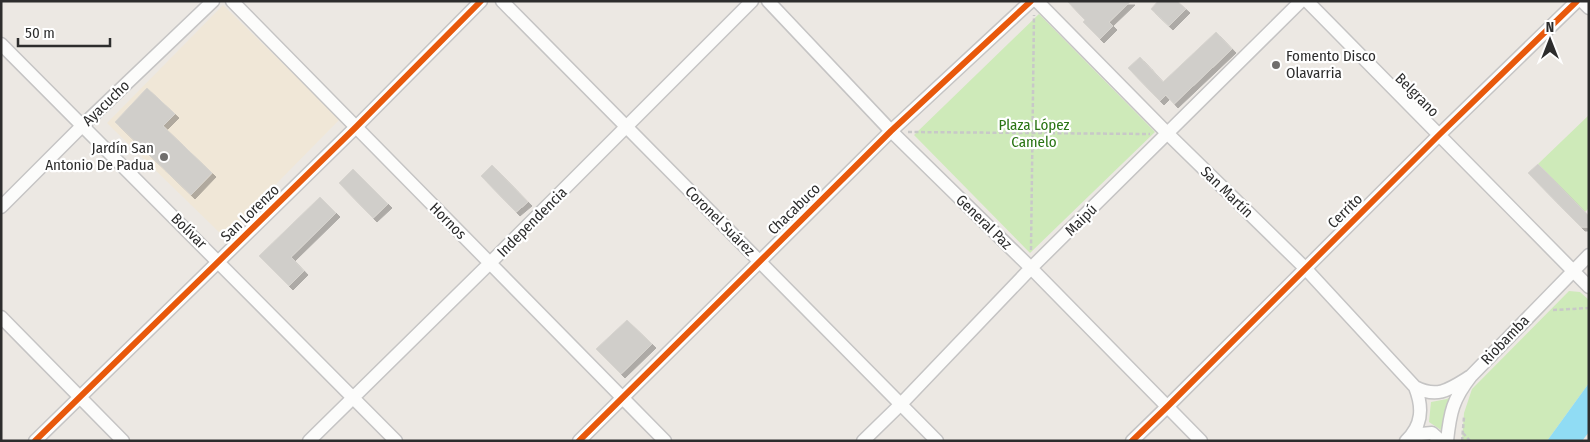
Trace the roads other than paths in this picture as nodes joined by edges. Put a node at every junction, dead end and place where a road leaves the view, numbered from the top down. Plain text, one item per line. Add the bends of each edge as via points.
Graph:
1 (213, 1) edge
2 (232, 1) edge
3 (481, 1) edge
4 (502, 1) edge
5 (752, 1) edge
6 (768, 1) edge
7 (1301, 1) edge
8 (1307, 1) edge
9 (1577, 1) edge
10 (1582, 1) edge
11 (1034, 4) edge
12 (1589, 8) edge
13 (1, 44) edge
14 (83, 125) junction
15 (356, 127) junction
16 (627, 127) junction
17 (891, 132) junction
18 (1168, 134) junction
19 (1439, 134) junction
20 (1, 207) edge
21 (1589, 255) edge
22 (218, 261) junction
23 (759, 261) junction
24 (490, 264) junction
25 (1031, 268) junction
26 (1305, 268) junction
27 (1572, 271) junction
28 (1589, 287) edge
29 (1, 317) edge
30 (1471, 376) junction
31 (1415, 387) junction
32 (79, 396) junction
33 (622, 397) junction
34 (353, 398) junction
35 (901, 404) junction
36 (1168, 406) junction
37 (1408, 439) edge
38 (35, 441) edge
39 (123, 441) edge
40 (309, 441) edge
41 (396, 441) edge
42 (579, 441) edge
43 (665, 441) edge
44 (863, 441) edge
45 (937, 441) edge
46 (1132, 441) edge
47 (1201, 441) edge
48 (1441, 441) edge
49 (1447, 441) edge

1 - 14 street, Ayacucho
2 - 15 street, Hornos
3 - 15 street, San Lorenzo
4 - 16 street, Coronel Suárez
5 - 16 street, Independencia
6 - 17 street, General Paz
7 - 18 street, Maipú
8 - 19 street, Belgrano
9 - 19 street, Cerrito
10 - 12 street
11 - 17 street, Chacabuco
11 - 18 street, San Martín
13 - 14 street, Bolívar
14 - 20 street, Ayacucho
14 - 22 street, Bolívar
15 - 22 street, San Lorenzo
15 - 24 street, Hornos
16 - 23 street, Coronel Suárez
16 - 24 street, Independencia
17 - 23 street, Chacabuco
17 - 25 street, General Paz
18 - 25 street, Maipú
18 - 26 street, San Martín
19 - 26 street, Cerrito
19 - 27 street, Belgrano
21 - 27 street, Riobamba
22 - 32 street, San Lorenzo
22 - 34 street, Bolívar
23 - 33 street, Chacabuco
23 - 35 street, Coronel Suárez
24 - 33 street, Hornos
24 - 34 street, Independencia
25 - 35 street, Maipú
25 - 36 street, General Paz
26 - 31 street, San Martín
26 - 36 street, Cerrito
27 - 28 street, Belgrano
27 - 30 street, Riobamba
29 - 32 street
30 - 31 street via 1433,394
30 - 49 street, Riobamba via 1454,402
31 - 37 street via 1420,400 1420,419
32 - 38 street, San Lorenzo
32 - 39 street
33 - 42 street, Chacabuco
33 - 43 street, Hornos
34 - 40 street, Independencia
34 - 41 street, Bolívar
35 - 44 street, Maipú
35 - 45 street, Coronel Suárez
36 - 46 street, Cerrito
36 - 47 street, General Paz
37 - 48 street via 1432,433

